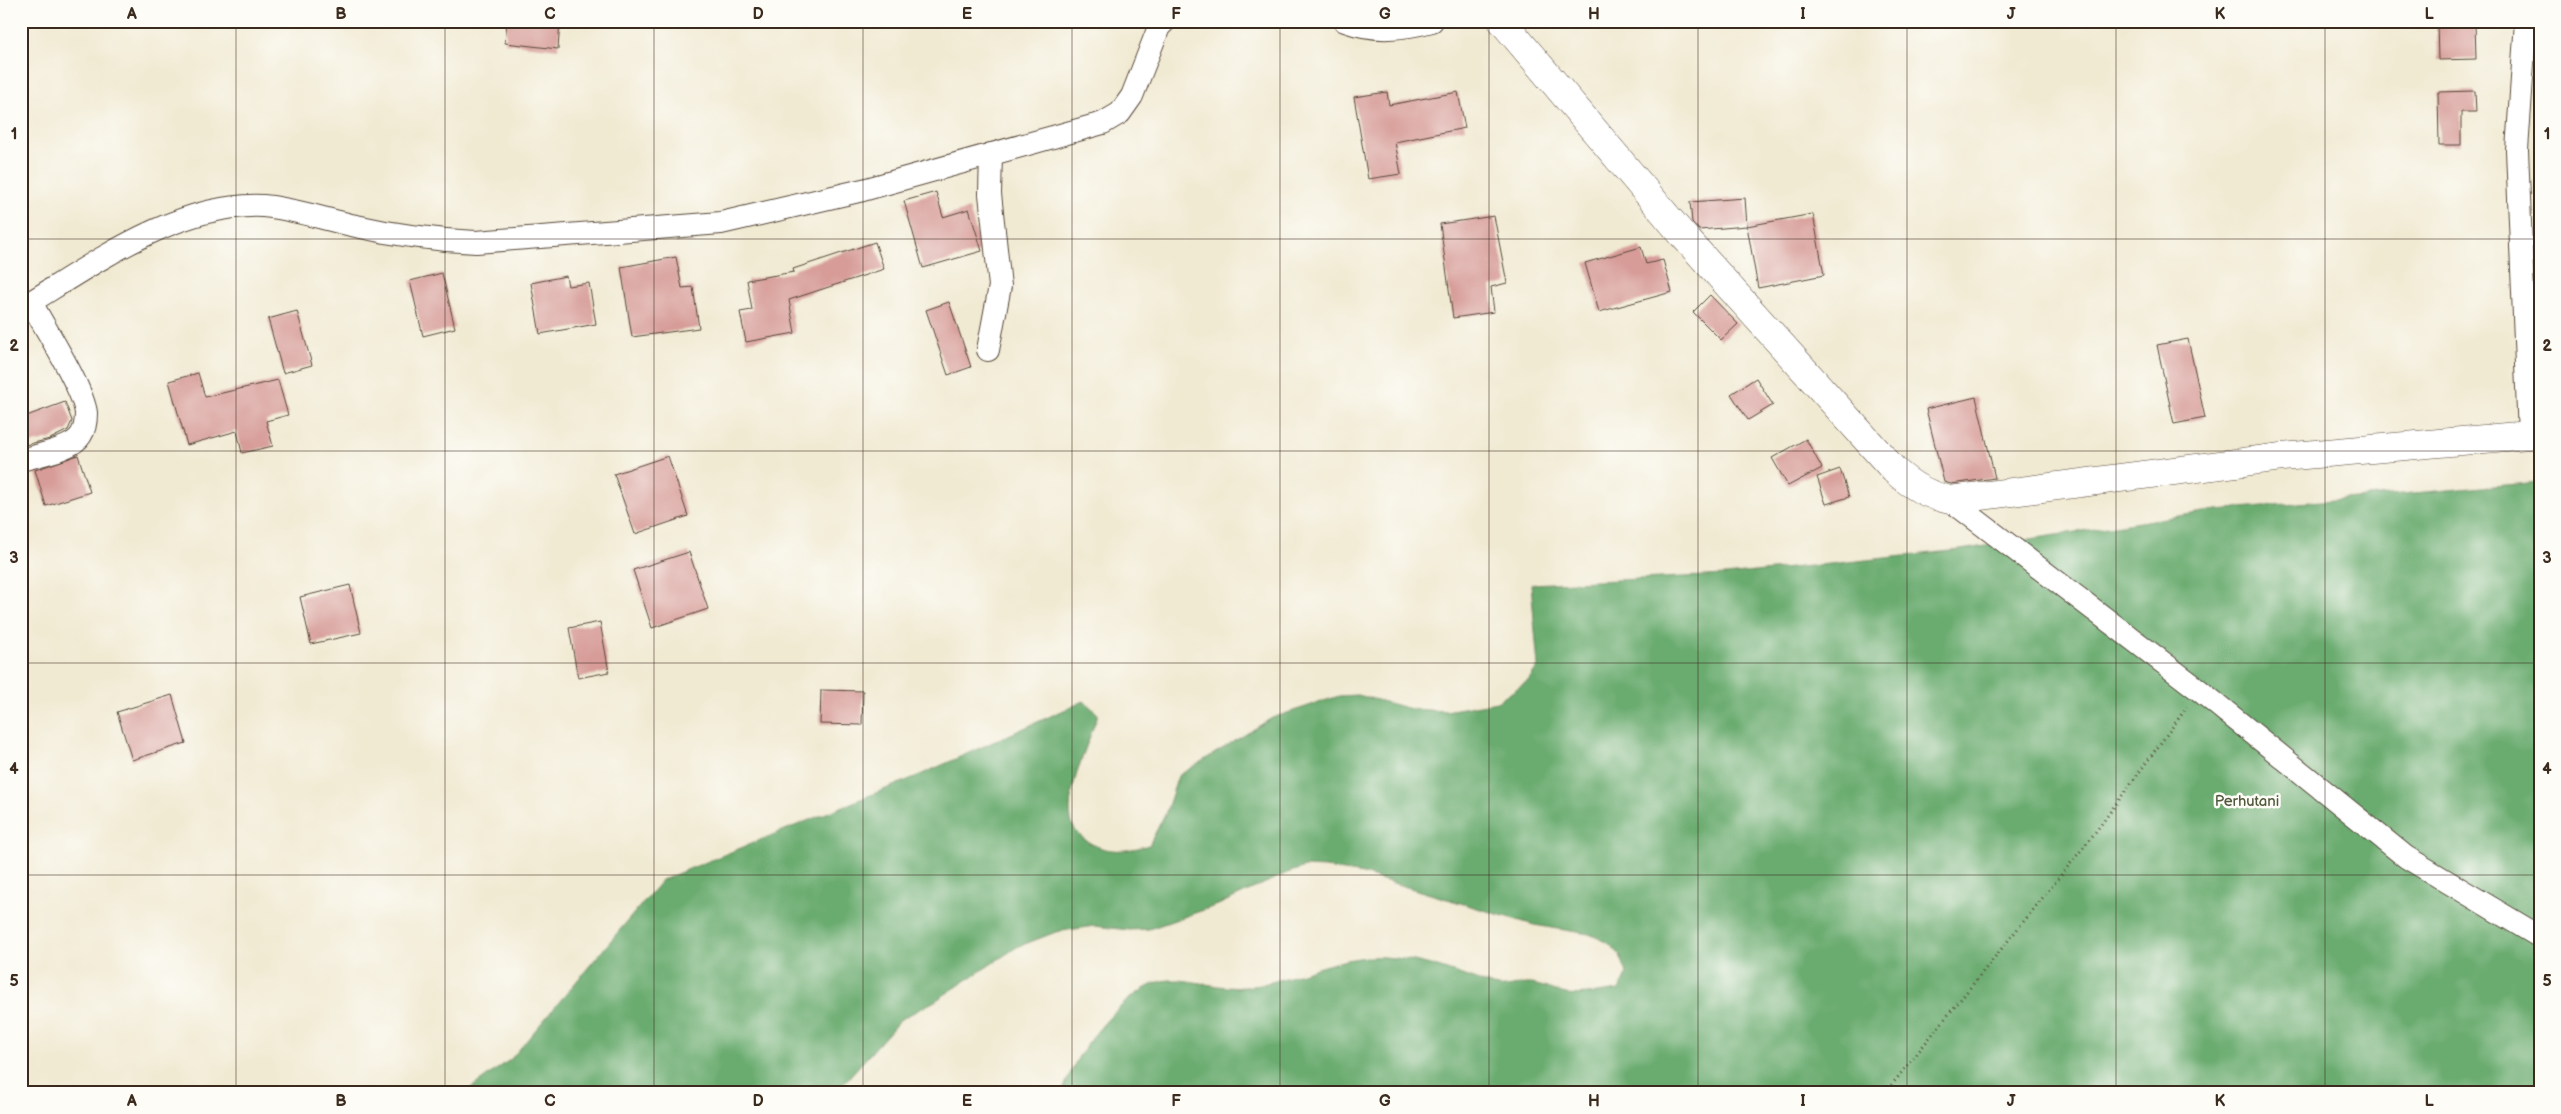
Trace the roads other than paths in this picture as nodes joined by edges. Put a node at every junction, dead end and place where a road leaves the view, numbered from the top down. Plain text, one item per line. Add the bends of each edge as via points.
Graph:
1 (1165, 21) edge
2 (1345, 21) edge
3 (1432, 21) edge
4 (1502, 21) edge
5 (2526, 21) edge
6 (991, 154) junction
7 (26, 305) edge
8 (988, 350) dead end
9 (2535, 435) edge
10 (21, 460) edge
11 (1950, 500) junction
12 (2540, 937) edge

1 - 6 street via 1159,27 1132,96 1120,113 1103,123
2 - 3 street via 1362,28 1386,30
4 - 11 street via 1681,233 1894,470 1909,484 1929,495
5 - 9 street via 2517,150
6 - 7 street via 863,190 720,223 476,242 375,231 265,206 214,209 120,249
6 - 8 street via 990,202 1000,286
7 - 10 street via 79,393 86,412 86,424 81,436 73,443
9 - 11 street via 2282,458
11 - 12 street via 2199,690 2406,857

